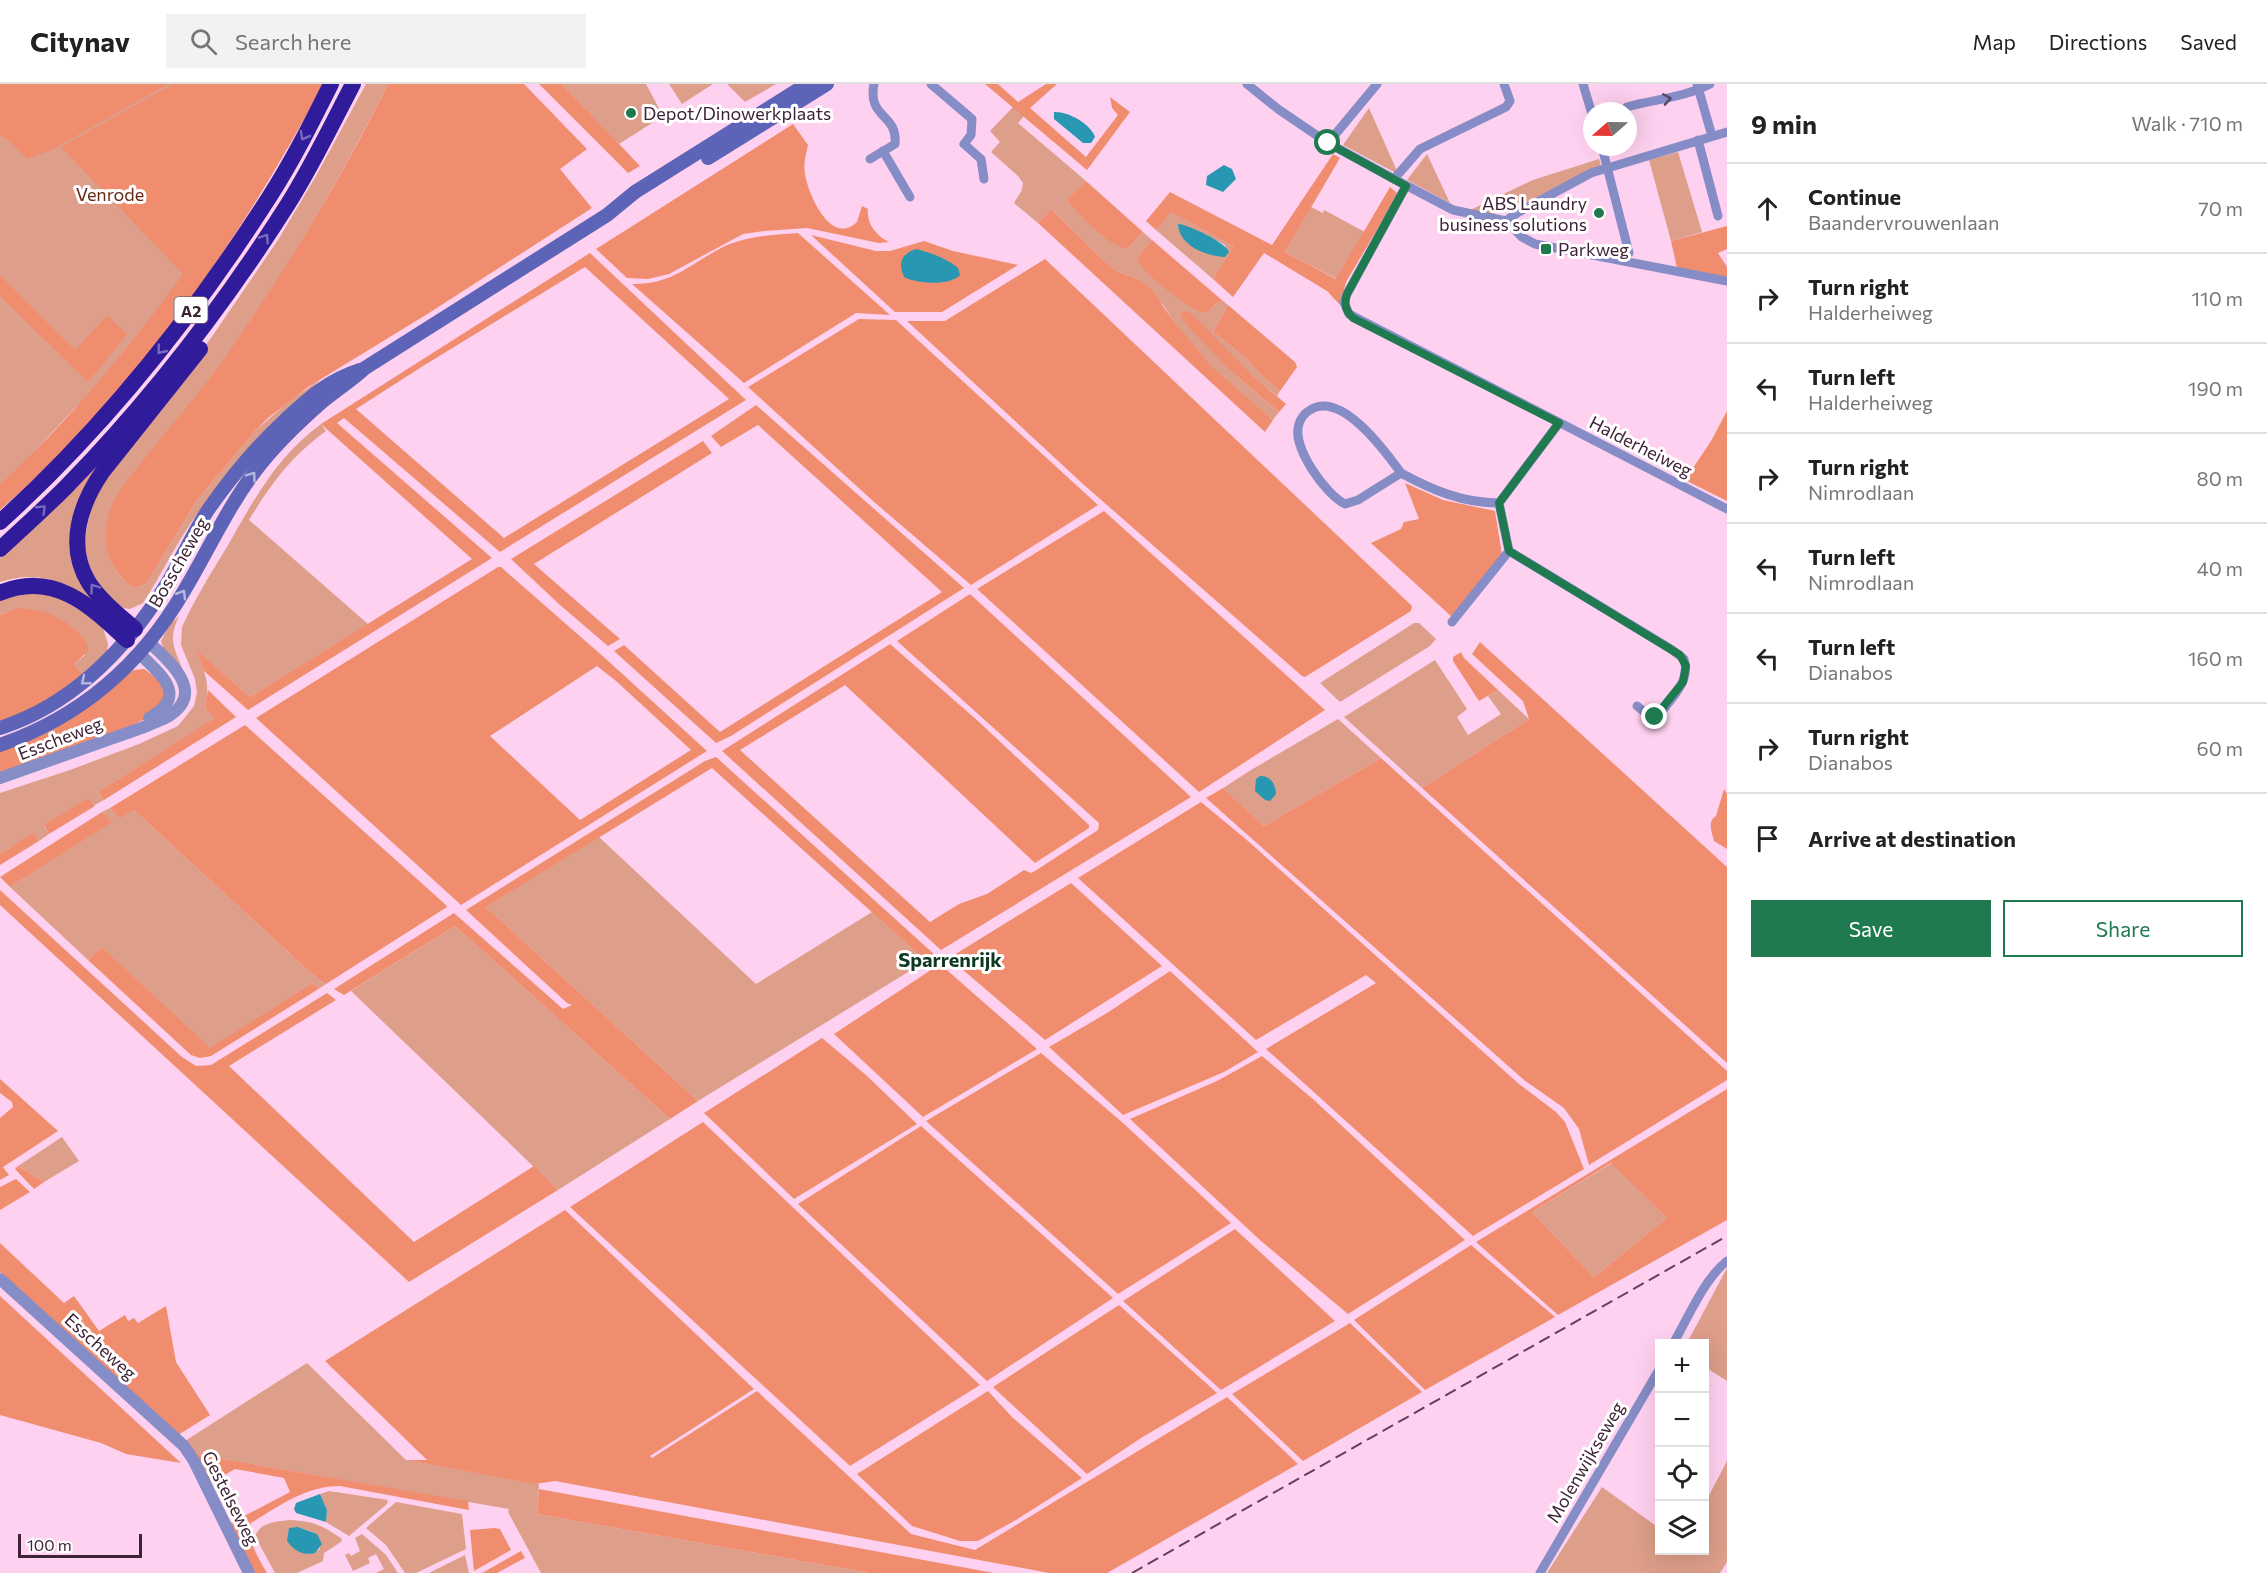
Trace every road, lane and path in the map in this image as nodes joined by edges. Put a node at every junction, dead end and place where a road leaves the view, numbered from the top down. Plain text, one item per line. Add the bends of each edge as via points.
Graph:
1 (331, 84) edge
2 (353, 84) edge
3 (807, 84) edge
4 (827, 84) edge
5 (874, 84) edge
6 (931, 84) edge
7 (1247, 84) edge
8 (1377, 84) edge
9 (1504, 84) edge
10 (1583, 84) edge
11 (1710, 84) edge
12 (1698, 87) edge
13 (1588, 102) edge
14 (1637, 104) edge
15 (1727, 132) edge
16 (1712, 136) junction
17 (1698, 140) junction
18 (1328, 143) junction
19 (882, 151) junction
20 (1604, 156) edge
21 (870, 159) dead end
22 (1607, 168) junction
23 (1394, 179) junction
24 (984, 180) dead end
25 (1406, 186) junction
26 (910, 197) dead end
27 (607, 215) junction
28 (1718, 216) dead end
29 (1506, 221) junction
30 (1629, 254) dead end
31 (1727, 281) edge
32 (232, 287) junction
33 (365, 368) junction
34 (1559, 423) junction
35 (1401, 473) junction
36 (1499, 503) junction
37 (1727, 509) edge
38 (0, 522) edge
39 (0, 549) edge
40 (1509, 551) junction
41 (0, 593) edge
42 (1452, 622) dead end
43 (131, 634) junction
44 (145, 648) junction
45 (1637, 706) dead end
46 (0, 728) edge
47 (0, 745) edge
48 (0, 778) edge
49 (1727, 1261) edge
50 (0, 1279) edge
51 (1676, 1339) edge
52 (1655, 1375) edge
53 (178, 1441) joint
54 (249, 1573) edge
55 (1540, 1573) edge

1 -> 38 highway, A2 via 271,195 221,270 126,393 57,468
32 -> 2 highway, A2 via 289,203
3 - 27 main road, Bosscheweg via 635,192
4 - 27 main road, Bosscheweg via 630,206
5 - 19 street via 874,106 893,126 896,135 895,144
6 - 24 street via 972,119 971,135 964,144 981,159
7 - 18 street
8 - 18 street
9 - 23 street via 1510,101 1506,107 1420,148
10 - 13 street
11 - 12 street
14 -> 12 street via 1661,101
12 - 16 street
15 - 16 street
16 - 17 street
17 - 22 street
17 - 28 street
18 - 23 street
19 - 21 street
19 - 26 street
20 - 22 street
22 - 29 street via 1591,173
22 - 30 street
23 - 25 street
25 - 29 street via 1453,210
25 - 34 street, Halderheiweg via 1347,294 1344,302 1349,314
27 - 33 main road, Bosscheweg
29 - 31 street via 1535,244
39 -> 32 highway, A2 via 66,487 135,411
43 -> 32 highway, A2 via 89,582 80,561 80,512 103,471 219,322
33 - 43 main road, Bosscheweg via 318,390 250,455 207,513 169,580
44 -> 33 main road, Bosscheweg via 184,592 220,525 256,470 296,425
34 - 36 street
34 - 37 street, Halderheiweg
35 - 35 street via 1345,504 1310,466 1298,425 1305,413 1316,406 1337,409 1370,435
35 - 36 street via 1429,489
36 - 40 street
40 - 42 street
40 - 45 street via 1684,659 1683,682 1659,715 1651,717
41 - 43 highway via 32,585 71,594
43 - 44 main road
43 -> 46 main road, Bosscheweg via 96,672 68,694 44,710
44 - 47 main road, Bosscheweg via 74,710
44 - 48 street, Esscheweg via 169,687 170,698 160,712 132,729
49 - 51 street via 1717,1270
50 - 53 street, Esscheweg
52 - 55 street, Molenwijkseweg
53 - 54 street, Gestelseweg via 194,1461

